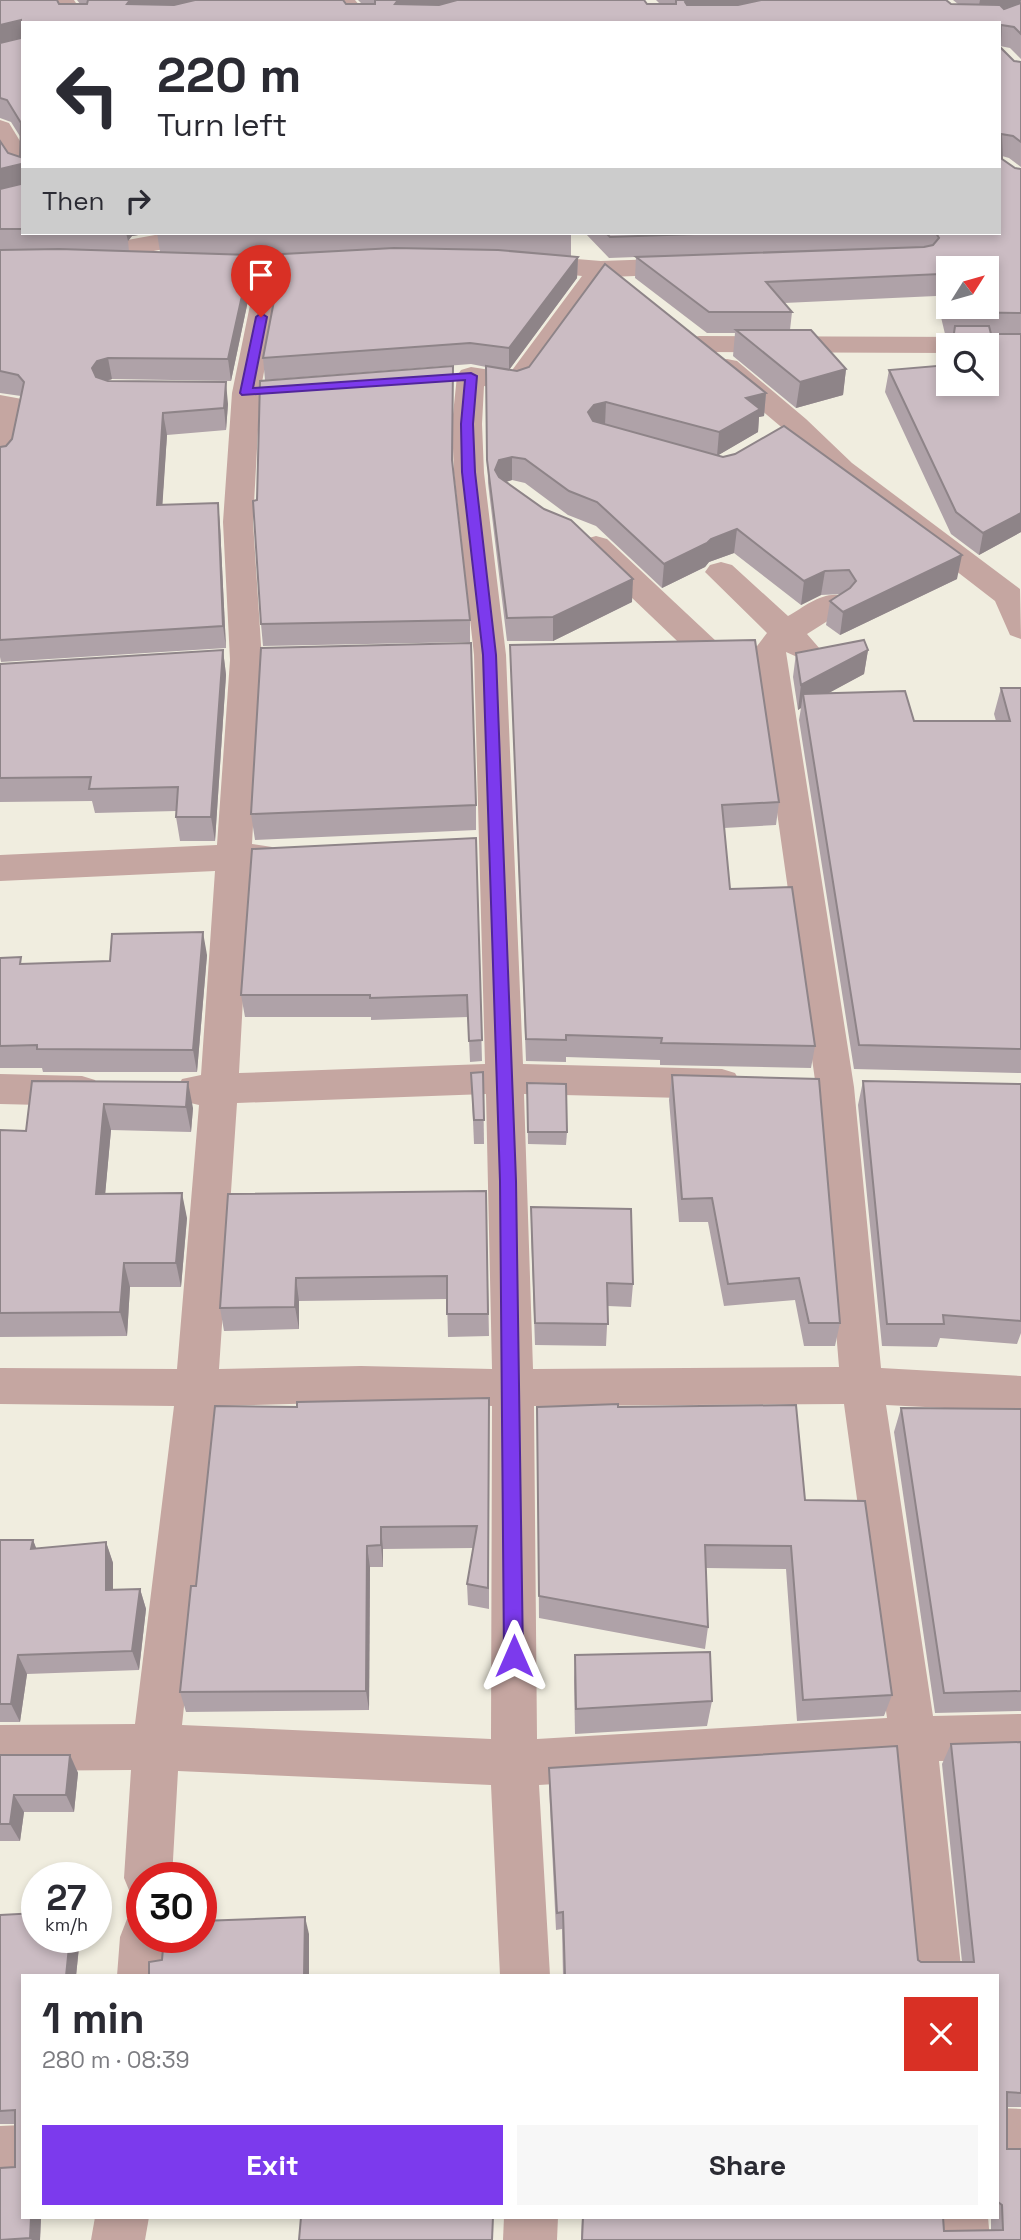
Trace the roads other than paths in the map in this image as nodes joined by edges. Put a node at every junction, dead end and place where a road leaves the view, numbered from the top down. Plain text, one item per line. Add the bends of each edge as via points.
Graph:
1 (62, 0) edge
2 (343, 0) edge
3 (76, 21) edge
4 (360, 21) edge
5 (21, 120) edge
6 (0, 126) edge
7 (21, 164) edge
8 (52, 235) edge
9 (576, 242) dead end
10 (202, 243) edge
11 (498, 261) edge
12 (273, 265) dead end
13 (710, 265) edge
14 (601, 269) junction
15 (634, 294) edge
16 (936, 343) edge
17 (0, 404) edge
18 (0, 459) edge
19 (574, 531) edge
20 (721, 572) dead end
21 (1015, 595) edge
22 (834, 603) edge
23 (1021, 628) edge
24 (759, 648) junction
25 (666, 651) edge
26 (289, 855) edge
27 (233, 857) junction
28 (0, 868) edge
29 (503, 1078) junction
30 (752, 1085) edge
31 (793, 1086) edge
32 (835, 1087) junction
33 (875, 1088) edge
34 (0, 1089) edge
35 (164, 1090) edge
36 (219, 1090) junction
37 (110, 1091) edge
38 (862, 1385) junction
39 (0, 1386) edge
40 (197, 1388) junction
41 (513, 1388) junction
42 (1021, 1394) edge
43 (1021, 1737) edge
44 (913, 1739) junction
45 (156, 1747) junction
46 (0, 1748) edge
47 (514, 1763) junction
48 (149, 1862) edge
49 (144, 1953) edge
50 (142, 1974) edge
51 (525, 1974) edge
52 (937, 1974) edge
53 (999, 2134) edge
54 (1021, 2135) edge
55 (21, 2151) edge
56 (0, 2152) edge
57 (121, 2219) edge
58 (531, 2219) edge
59 (961, 2219) edge
60 (118, 2240) edge
61 (530, 2240) edge
62 (963, 2240) edge

1 - 3 street
2 - 4 street
5 - 6 street
6 - 7 street
8 - 10 street via 50,260
9 - 14 street
11 - 14 street
12 - 27 street via 246,392 238,522 246,660
13 - 14 street
14 - 15 street
14 - 29 street via 517,383 458,377 467,424 468,472 490,655 483,846
16 - 21 street via 688,336 786,431
17 - 18 street via 12,405
19 - 24 street
20 - 24 street
21 - 23 street
22 - 24 street
24 - 25 street
24 - 32 street
26 - 27 street
27 - 28 street
27 - 36 street
29 - 30 street
29 - 36 street
29 - 41 street
31 - 32 street
32 - 33 street
32 - 38 street
34 - 37 street
35 - 36 street
36 - 40 street
38 - 41 street
38 - 42 street
38 - 44 street
39 - 40 street
40 - 41 street via 361,1384
40 - 45 street
41 - 47 street
43 - 44 street
44 - 47 street
44 - 52 street
45 - 46 street
45 - 47 street
45 - 48 street
47 - 51 street
49 - 50 street
53 - 54 street
55 - 56 street
57 - 60 street
58 - 61 street
59 - 62 street

